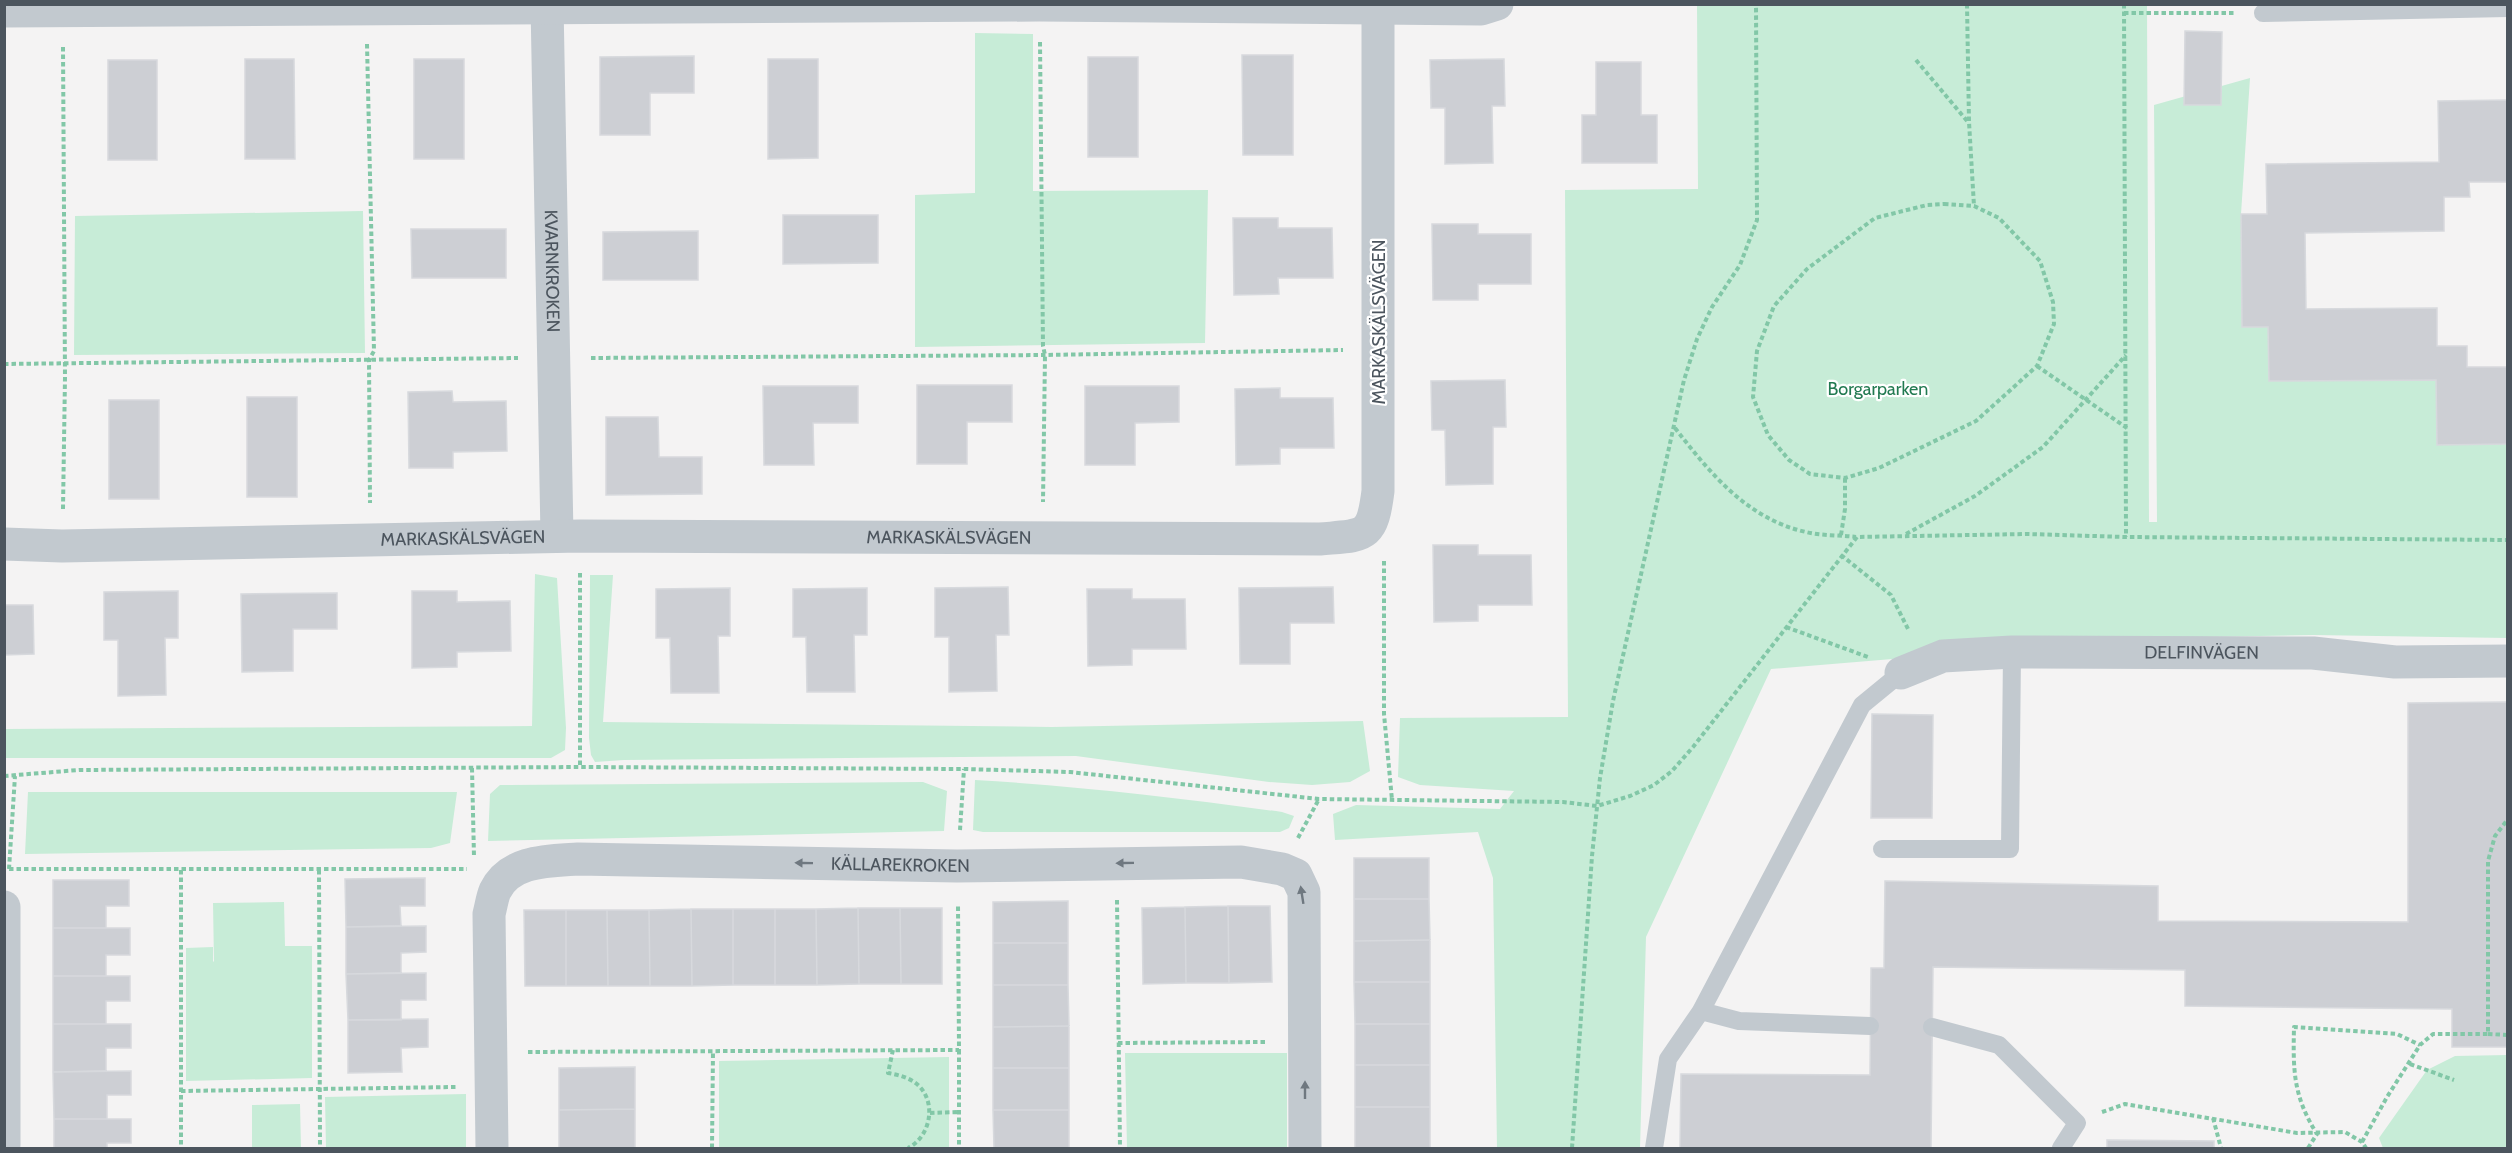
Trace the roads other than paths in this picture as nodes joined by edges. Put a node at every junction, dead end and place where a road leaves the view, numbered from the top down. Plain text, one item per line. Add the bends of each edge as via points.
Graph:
1 (1039, 4) edge
2 (1497, 4) edge
3 (547, 6) edge
4 (1378, 7) junction
5 (2508, 8) edge
6 (4, 10) edge
7 (2263, 13) road end
8 (568, 536) junction
9 (4, 544) edge
10 (2012, 652) junction
11 (2508, 661) edge
12 (1913, 668) joint
13 (1882, 849) dead end
14 (5, 908) edge
15 (1701, 1011) junction
16 (1870, 1026) dead end
17 (1932, 1027) dead end
18 (4, 1145) edge
19 (492, 1149) edge
20 (1305, 1149) edge
21 (1654, 1149) edge
22 (2061, 1149) edge

1 - 3 street
1 - 4 street
2 - 4 street via 1481,9
3 - 6 street
3 - 8 street, KVARNKROKEN via 553,358
4 - 8 street, MARKASKÄLSVÄGEN via 1378,491 1369,529 1357,536 1320,539
5 - 7 lane
8 - 9 street, MARKASKÄLSVÄGEN
10 - 11 street, DELFINVÄGEN via 2313,653 2395,662
10 - 12 street, DELFINVÄGEN via 1943,656
10 - 13 lane via 2010,849
12 - 15 lane via 1862,705
14 - 18 street
15 - 16 lane via 1739,1021
15 - 21 lane via 1668,1059
17 - 22 lane via 1999,1046 2077,1123
20 -> 19 street, KÄLLAREKROKEN via 1304,892 1296,875 1282,869 1241,862 957,866 578,859 538,861 512,871 495,891 489,914

